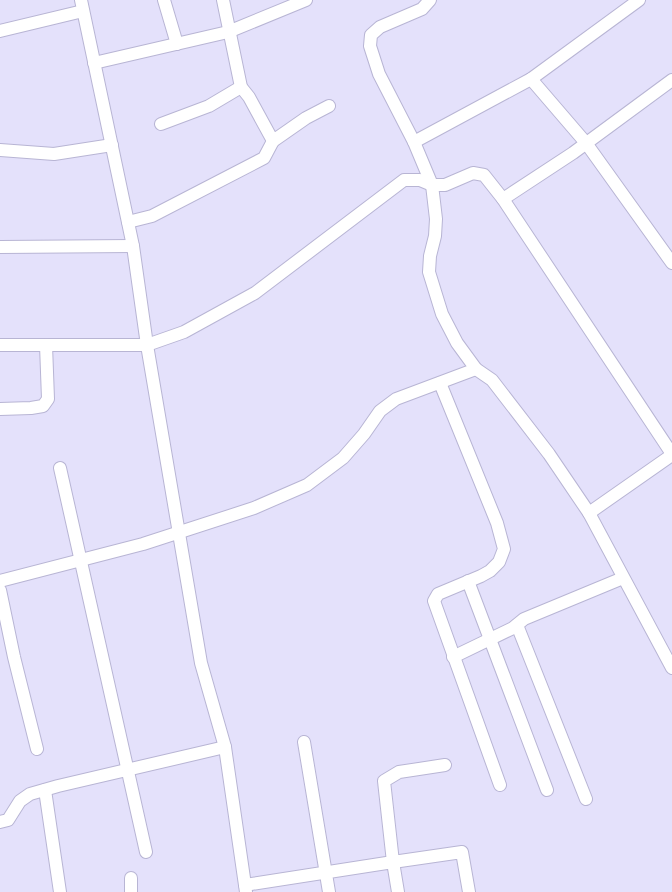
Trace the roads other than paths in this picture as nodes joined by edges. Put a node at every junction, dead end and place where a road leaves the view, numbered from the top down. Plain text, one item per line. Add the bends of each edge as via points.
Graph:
1 (164, 0) edge
2 (223, 0) edge
3 (306, 0) edge
4 (430, 0) edge
5 (639, 0) edge
6 (82, 6) edge
7 (0, 31) edge
8 (228, 32) junction
9 (177, 44) junction
10 (94, 63) junction
11 (531, 79) junction
12 (672, 80) edge
13 (241, 87) junction
14 (329, 106) dead end
15 (161, 124) dead end
16 (273, 141) junction
17 (414, 142) junction
18 (586, 143) junction
19 (112, 146) junction
20 (0, 150) edge
21 (432, 185) junction
22 (503, 199) junction
23 (128, 222) junction
24 (133, 246) junction
25 (0, 247) edge
26 (672, 263) edge
27 (0, 345) edge
28 (46, 345) junction
29 (147, 345) junction
30 (476, 369) junction
31 (440, 383) junction
32 (0, 409) edge
33 (672, 455) edge
34 (60, 468) dead end
35 (589, 513) junction
36 (178, 532) junction
37 (80, 560) junction
38 (623, 578) junction
39 (0, 581) edge
40 (468, 581) junction
41 (0, 590) edge
42 (517, 625) junction
43 (490, 638) junction
44 (453, 657) junction
45 (672, 668) edge
46 (304, 742) dead end
47 (225, 747) junction
48 (37, 749) dead end
49 (445, 765) dead end
50 (129, 770) junction
51 (500, 785) dead end
52 (44, 790) junction
53 (547, 790) dead end
54 (586, 799) dead end
55 (0, 822) edge
56 (146, 852) dead end
57 (393, 862) junction
58 (326, 873) junction
59 (131, 878) dead end
60 (245, 889) edge
61 (60, 892) edge
62 (131, 892) edge
63 (329, 892) edge
64 (398, 892) edge
65 (469, 892) edge

1 - 9 street
2 - 8 street
3 - 8 street
4 - 17 street via 422,9 380,27 371,35 370,46 379,74
5 - 11 street
6 - 7 street
6 - 10 street
8 - 9 street
8 - 13 street
9 - 10 street
10 - 19 street
11 - 17 street
11 - 18 street
12 - 18 street
13 - 15 street via 209,106
13 - 16 street
14 - 16 street
16 - 23 street via 264,158 152,216
17 - 21 street
18 - 22 street
18 - 26 street
19 - 20 street via 54,154
19 - 23 street
21 - 22 street via 445,185 473,173 484,175
21 - 29 street via 420,180 404,180 255,292 184,332
21 - 30 street via 436,219 429,272 442,314
22 - 33 street
23 - 24 street
24 - 25 street
24 - 29 street
27 - 28 street
28 - 29 street
28 - 32 street via 48,399 43,406
29 - 36 street
30 - 31 street
30 - 35 street via 492,380
31 - 36 street via 411,393 380,411 343,458 306,485 254,508
31 - 40 street via 497,523 504,549 499,562 490,571
33 - 35 street
34 - 37 street
35 - 38 street
36 - 37 street
36 - 47 street via 201,663
37 - 39 street
37 - 50 street
38 - 42 street
38 - 45 street
40 - 43 street
40 - 44 street via 438,594 434,601
41 - 48 street
42 - 43 street
42 - 54 street
43 - 44 street
43 - 53 street
44 - 51 street
46 - 58 street
47 - 50 street
47 - 60 street
49 - 57 street via 400,772 384,781
50 - 52 street
50 - 56 street
52 - 55 street via 20,801 8,820
52 - 61 street
57 - 58 street
57 - 64 street
57 - 65 street via 462,852
58 - 60 street
58 - 63 street
59 - 62 street

